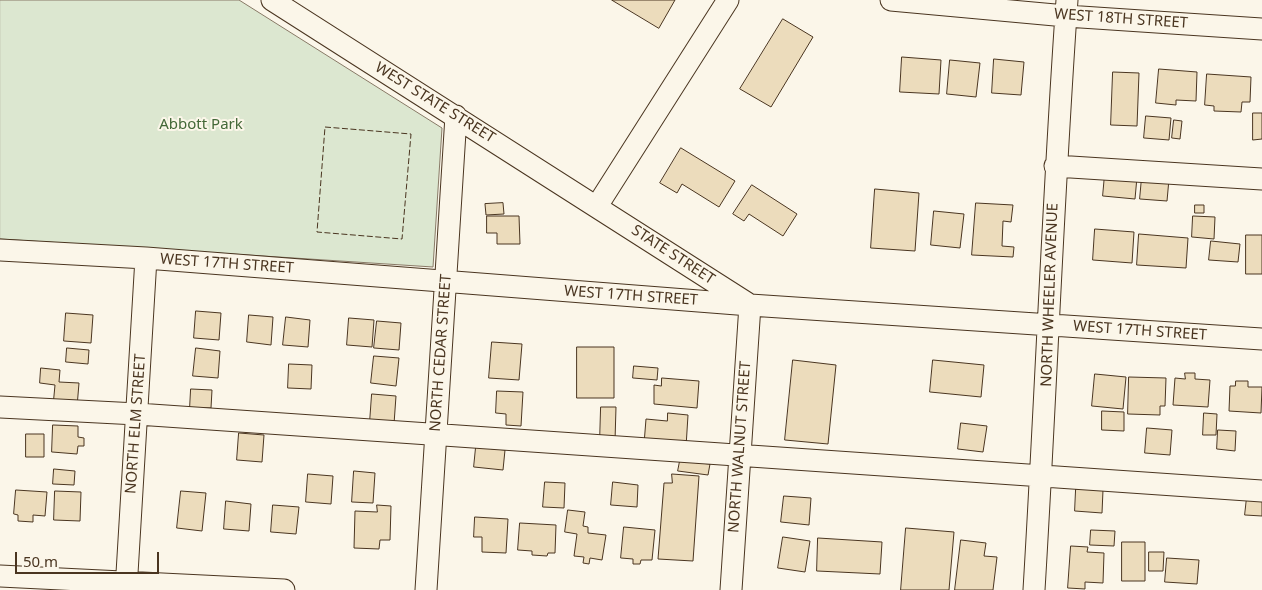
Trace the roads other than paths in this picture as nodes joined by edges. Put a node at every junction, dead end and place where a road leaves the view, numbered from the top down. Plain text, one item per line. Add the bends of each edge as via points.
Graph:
1 (272, 0) edge
2 (728, 0) edge
3 (891, 0) edge
4 (1067, 8) edge
5 (1262, 29) edge
6 (456, 116) junction
7 (1055, 166) junction
8 (1262, 179) edge
9 (597, 206) junction
10 (0, 250) edge
11 (146, 258) junction
12 (446, 281) junction
13 (750, 305) junction
14 (1050, 325) junction
15 (1262, 339) edge
16 (0, 407) edge
17 (137, 414) junction
18 (436, 434) junction
19 (740, 455) junction
20 (1041, 476) junction
21 (1262, 491) edge
22 (0, 576) edge
23 (126, 586) edge
24 (284, 590) edge
25 (426, 590) edge
26 (732, 590) edge
27 (1034, 590) edge

1 - 6 street, WEST STATE STREET
2 - 9 street
3 - 4 street, WEST 18TH STREET
4 - 5 street, WEST 18TH STREET
4 - 7 street, NORTH WHEELER AVENUE
6 - 9 street, WEST STATE STREET
6 - 12 street, NORTH CEDAR STREET
7 - 8 street
7 - 14 street, NORTH WHEELER AVENUE
9 - 13 street, STATE STREET
10 - 11 street, WEST 17TH STREET
11 - 12 street, WEST 17TH STREET
11 - 17 street, NORTH ELM STREET
12 - 13 street, WEST 17TH STREET
12 - 18 street, NORTH CEDAR STREET
13 - 14 street, WEST 17TH STREET
13 - 19 street, NORTH WALNUT STREET
14 - 15 street, WEST 17TH STREET
14 - 20 street, NORTH WHEELER AVENUE
16 - 17 street
17 - 18 street
17 - 23 street, NORTH ELM STREET
18 - 19 street
18 - 25 street, NORTH CEDAR STREET
19 - 20 street
19 - 26 street, NORTH WALNUT STREET
20 - 21 street
20 - 27 street, NORTH WHEELER AVENUE
22 - 23 street
23 - 24 street

